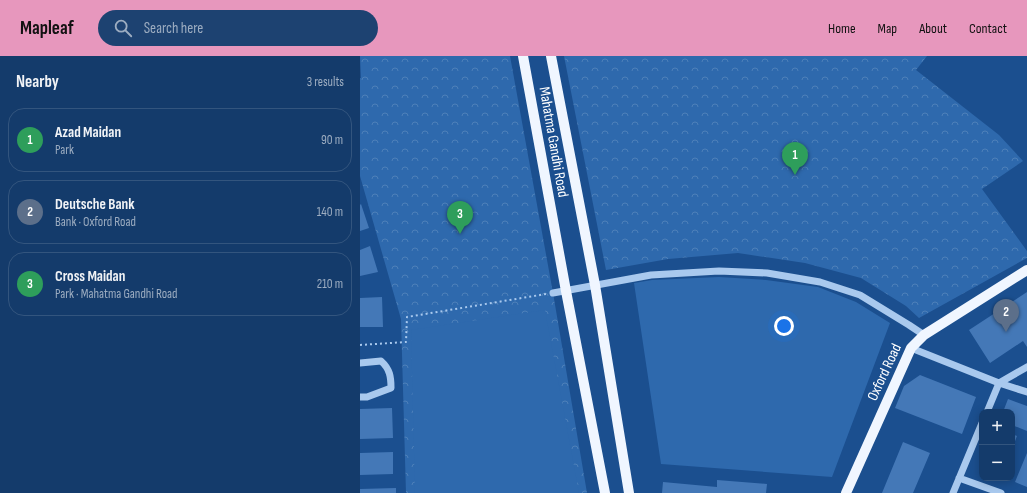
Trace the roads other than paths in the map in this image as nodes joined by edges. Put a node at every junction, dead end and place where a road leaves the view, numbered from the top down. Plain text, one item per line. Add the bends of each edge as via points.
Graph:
1 (523, 56) edge
2 (551, 56) edge
3 (1027, 270) edge
4 (596, 285) junction
5 (566, 291) junction
6 (553, 293) road end
7 (924, 335) junction
8 (911, 348) junction
9 (360, 363) edge
10 (1027, 367) edge
11 (999, 383) junction
12 (1027, 392) edge
13 (360, 397) edge
14 (988, 409) edge
15 (979, 431) edge
16 (959, 478) junction
17 (605, 493) edge
18 (629, 493) edge
19 (846, 493) edge
20 (953, 493) edge
21 (1001, 493) edge

1 - 5 main road, Mahatma Gandhi Road
2 - 4 main road
3 - 7 main road, Oxford Road
4 - 5 street
4 - 7 street via 651,275 719,271 767,274 820,282 860,296
4 - 18 main road
5 - 6 street
5 - 17 main road, Mahatma Gandhi Road
7 - 8 main road, Oxford Road
8 - 11 street
8 - 19 main road, Oxford Road
9 - 13 street via 381,361 391,377 391,388
10 - 11 street
11 - 12 street
11 - 14 street
15 - 16 street
16 - 20 street
16 - 21 street

